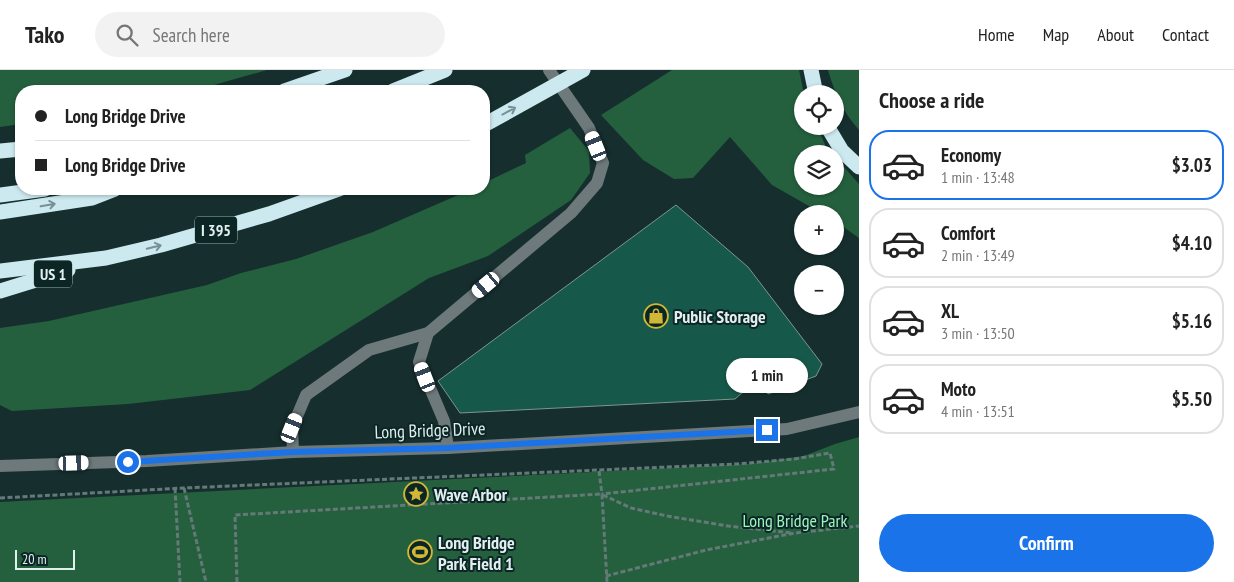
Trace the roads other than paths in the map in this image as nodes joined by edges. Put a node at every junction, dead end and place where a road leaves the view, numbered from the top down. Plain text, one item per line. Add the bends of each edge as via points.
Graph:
1 (345, 70) edge
2 (445, 70) edge
3 (549, 70) edge
4 (582, 70) edge
5 (811, 70) edge
6 (301, 85) edge
7 (408, 85) edge
8 (814, 85) edge
9 (490, 122) edge
10 (832, 135) edge
11 (15, 150) edge
12 (0, 151) edge
13 (859, 167) edge
14 (15, 193) edge
15 (0, 195) edge
16 (100, 195) edge
17 (321, 195) edge
18 (0, 212) edge
19 (106, 258) junction
20 (0, 271) edge
21 (0, 291) edge
22 (428, 333) junction
23 (859, 412) edge
24 (448, 448) junction
25 (293, 452) junction
26 (0, 466) edge

1 - 6 highway
2 - 7 highway
3 - 22 street via 589,128 603,163 597,183 571,213
9 -> 4 highway
5 - 8 highway
10 - 13 highway via 842,151
11 - 12 highway
14 - 15 highway
18 -> 16 highway
19 -> 17 highway, I 395 via 217,230
19 - 20 highway, I 395
19 - 21 highway, US 1
22 - 24 street via 419,362 444,421
22 - 25 street via 369,350 306,395 292,428
23 - 24 street, Long Bridge Drive via 787,429
24 - 25 street, Long Bridge Drive
25 - 26 street, Long Bridge Drive

